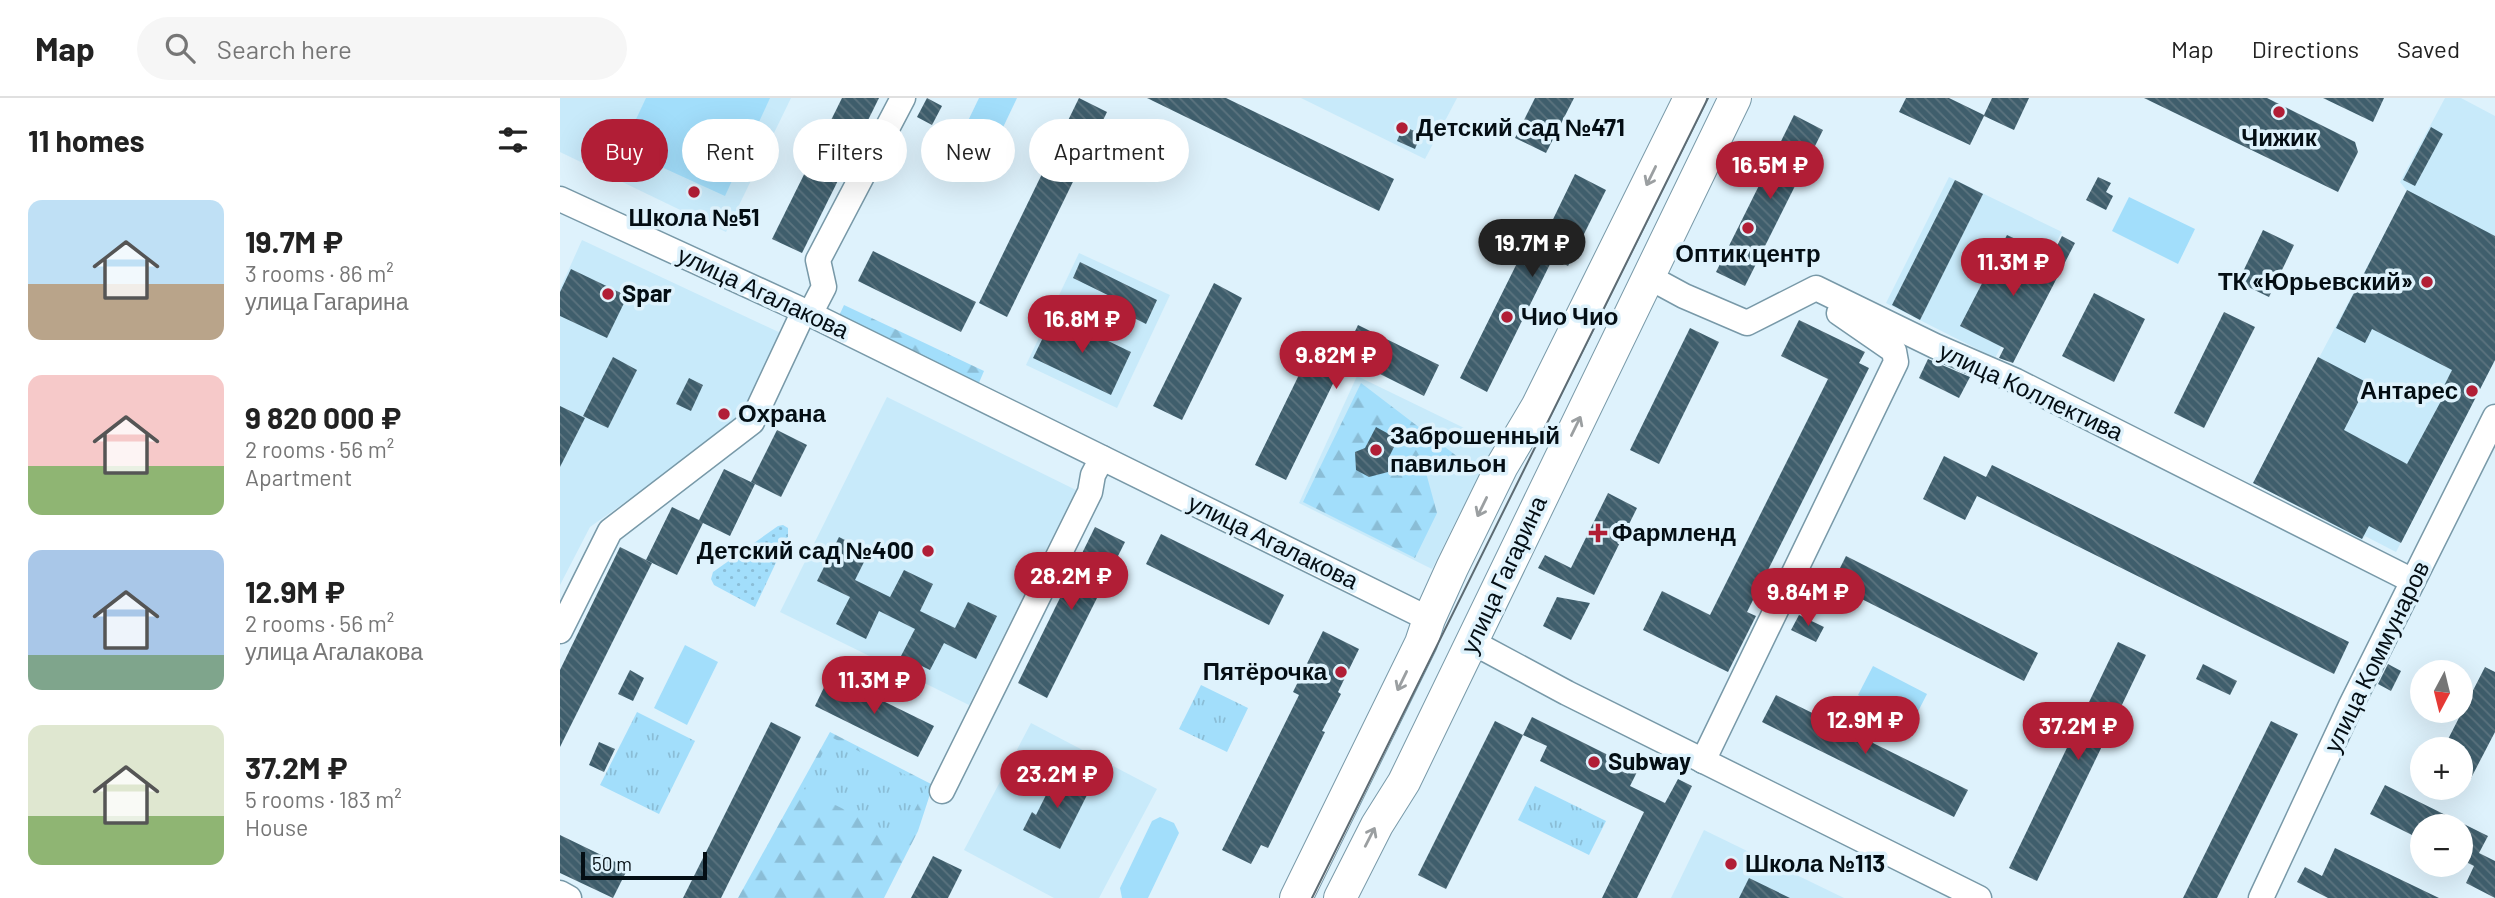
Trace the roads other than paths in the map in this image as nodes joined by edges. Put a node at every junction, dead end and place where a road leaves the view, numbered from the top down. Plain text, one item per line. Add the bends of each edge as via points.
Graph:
1 (902, 98) edge
2 (1690, 98) edge
3 (1735, 98) edge
4 (560, 199) edge
5 (1647, 276) junction
6 (1808, 292) junction
7 (807, 313) junction
8 (2495, 417) edge
9 (1102, 458) junction
10 (2413, 581) junction
11 (1429, 619) junction
12 (560, 631) edge
13 (1472, 642) junction
14 (1703, 761) junction
15 (942, 791) dead end
16 (560, 893) edge
17 (569, 898) edge
18 (1296, 898) edge
19 (1340, 898) edge
20 (1979, 898) edge
21 (2261, 898) edge

1 - 7 street via 818,260 824,287
2 -> 11 main road, улица Гагарина
3 - 5 main road, улица Гагарина
4 - 7 street, улица Агалакова
5 - 6 street via 1747,323
13 -> 5 main road, улица Гагарина
6 - 10 street, улица Коллектива via 1816,288 2016,381
6 - 14 street via 1894,351 1896,362
7 - 9 street, улица Агалакова
7 - 12 street via 752,422 610,531
8 - 10 street, улица Коммунаров
9 - 11 street, улица Агалакова
9 - 15 street via 1090,492
10 - 21 street, улица Коммунаров
11 - 13 main road, улица Агалакова
11 -> 18 main road, улица Гагарина
13 - 14 street, улица Агалакова
19 -> 13 main road, улица Гагарина via 1404,782
14 - 20 street, улица Агалакова
16 - 17 street

